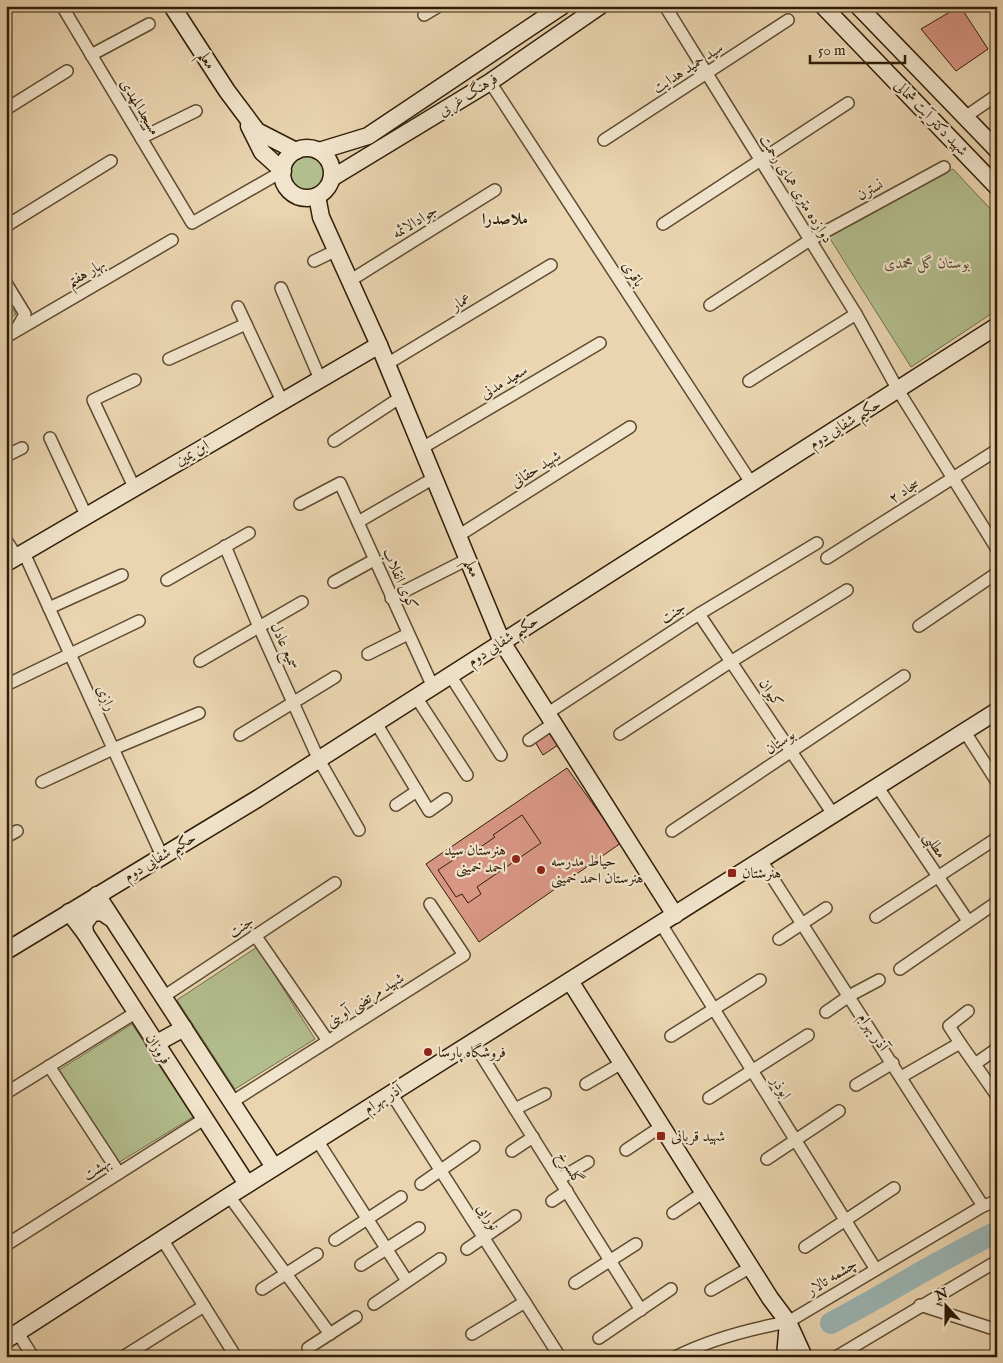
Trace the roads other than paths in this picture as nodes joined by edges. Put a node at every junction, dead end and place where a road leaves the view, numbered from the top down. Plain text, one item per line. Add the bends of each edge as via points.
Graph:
1 (62, 6) edge
2 (172, 6) edge
3 (439, 6) edge
4 (562, 6) edge
5 (600, 6) edge
6 (665, 6) edge
7 (823, 6) edge
8 (858, 6) edge
9 (424, 15) dead end
10 (788, 20) dead end
11 (149, 24) dead end
12 (91, 55) junction
13 (67, 71) dead end
14 (708, 75) junction
15 (490, 82) junction
16 (997, 95) edge
17 (848, 103) dead end
18 (6, 110) edge
19 (196, 110) dead end
20 (242, 113) junction
21 (965, 117) junction
22 (141, 138) junction
23 (604, 140) dead end
24 (997, 150) edge
25 (296, 151) junction
26 (318, 151) junction
27 (111, 161) dead end
28 (761, 162) junction
29 (944, 167) dead end
30 (282, 171) junction
31 (332, 178) junction
32 (997, 187) edge
33 (495, 190) dead end
34 (317, 196) junction
35 (662, 224) dead end
36 (6, 226) edge
37 (172, 240) dead end
38 (810, 240) junction
39 (337, 250) junction
40 (314, 261) dead end
41 (551, 265) dead end
42 (351, 280) junction
43 (6, 283) edge
44 (281, 288) dead end
45 (710, 306) dead end
46 (238, 307) dead end
47 (856, 314) junction
48 (246, 324) junction
49 (997, 326) edge
50 (9, 333) edge
51 (600, 343) dead end
52 (379, 345) junction
53 (169, 358) dead end
54 (387, 364) junction
55 (320, 379) junction
56 (135, 380) dead end
57 (749, 381) dead end
58 (898, 390) junction
59 (401, 397) junction
60 (282, 401) junction
61 (630, 427) dead end
62 (50, 438) dead end
63 (334, 441) dead end
64 (22, 448) dead end
65 (422, 448) junction
66 (997, 450) edge
67 (6, 456) edge
68 (434, 478) junction
69 (952, 478) junction
70 (752, 484) junction
71 (134, 487) junction
72 (300, 504) dead end
73 (86, 515) junction
74 (358, 522) junction
75 (249, 533) dead end
76 (458, 536) junction
77 (6, 540) edge
78 (817, 543) dead end
79 (225, 546) junction
80 (997, 548) edge
81 (16, 558) edge
82 (827, 558) dead end
83 (468, 559) junction
84 (374, 560) junction
85 (997, 573) edge
86 (122, 574) dead end
87 (167, 580) dead end
88 (334, 582) dead end
89 (847, 590) dead end
90 (391, 598) junction
91 (302, 602) dead end
92 (49, 608) junction
93 (699, 614) junction
94 (139, 621) dead end
95 (919, 626) dead end
96 (259, 628) junction
97 (408, 634) junction
98 (502, 642) junction
99 (70, 654) junction
100 (368, 654) dead end
101 (200, 661) dead end
102 (732, 661) junction
103 (450, 676) junction
104 (904, 676) dead end
105 (334, 677) dead end
106 (6, 685) edge
107 (433, 687) junction
108 (416, 697) junction
109 (294, 702) junction
110 (997, 711) edge
111 (199, 713) dead end
112 (551, 718) junction
113 (376, 723) junction
114 (965, 732) junction
115 (620, 734) dead end
116 (240, 735) dead end
117 (529, 740) dead end
118 (113, 749) junction
119 (792, 752) junction
120 (501, 754) dead end
121 (318, 758) junction
122 (467, 775) dead end
123 (42, 782) dead end
124 (997, 782) edge
125 (877, 786) junction
126 (417, 791) junction
127 (446, 799) dead end
128 (396, 805) dead end
129 (833, 814) junction
130 (359, 830) dead end
131 (17, 831) dead end
132 (672, 831) dead end
133 (6, 837) edge
134 (997, 838) edge
135 (162, 856) junction
136 (760, 860) junction
137 (937, 876) junction
138 (335, 882) dead end
139 (97, 895) junction
140 (997, 902) edge
141 (430, 904) dead end
142 (826, 908) dead end
143 (69, 912) junction
144 (675, 915) junction
145 (110, 917) junction
146 (876, 917) dead end
147 (968, 921) junction
148 (802, 923) junction
149 (661, 924) junction
150 (85, 933) junction
151 (256, 935) junction
152 (779, 939) dead end
153 (6, 951) edge
154 (900, 969) dead end
155 (760, 980) dead end
156 (879, 980) dead end
157 (570, 981) junction
158 (849, 996) junction
159 (163, 997) junction
160 (713, 1008) junction
161 (968, 1011) dead end
162 (826, 1012) dead end
163 (135, 1013) junction
164 (184, 1028) junction
165 (808, 1035) dead end
166 (671, 1036) dead end
167 (328, 1041) junction
168 (473, 1042) junction
169 (960, 1043) junction
170 (155, 1044) junction
171 (995, 1050) dead end
172 (622, 1063) junction
173 (892, 1063) junction
174 (975, 1064) junction
175 (49, 1066) junction
176 (751, 1069) junction
177 (901, 1077) junction
178 (586, 1084) dead end
179 (856, 1085) dead end
180 (6, 1093) edge
181 (391, 1094) junction
182 (544, 1094) dead end
183 (997, 1096) edge
184 (709, 1098) dead end
185 (232, 1102) junction
186 (515, 1109) junction
187 (839, 1111) dead end
188 (204, 1119) junction
189 (662, 1126) junction
190 (532, 1137) junction
191 (317, 1140) junction
192 (795, 1140) junction
193 (261, 1145) junction
194 (474, 1148) dead end
195 (626, 1150) dead end
196 (512, 1151) dead end
197 (767, 1159) dead end
198 (588, 1162) dead end
199 (233, 1164) junction
200 (274, 1167) junction
201 (441, 1170) junction
202 (119, 1174) junction
203 (559, 1179) junction
204 (247, 1184) junction
205 (421, 1184) dead end
206 (894, 1188) dead end
207 (567, 1191) junction
208 (704, 1192) junction
209 (229, 1196) junction
210 (401, 1197) dead end
211 (552, 1201) dead end
212 (997, 1201) edge
213 (983, 1206) junction
214 (673, 1213) dead end
215 (515, 1216) dead end
216 (368, 1219) junction
217 (846, 1221) junction
218 (418, 1228) dead end
219 (484, 1238) junction
220 (162, 1239) junction
221 (335, 1240) dead end
222 (636, 1244) dead end
223 (6, 1245) edge
224 (805, 1247) dead end
225 (387, 1249) junction
226 (467, 1249) dead end
227 (317, 1254) dead end
228 (440, 1259) dead end
229 (610, 1259) junction
230 (997, 1262) edge
231 (361, 1265) dead end
232 (751, 1267) junction
233 (876, 1268) junction
234 (286, 1274) junction
235 (408, 1281) junction
236 (575, 1284) dead end
237 (262, 1289) dead end
238 (671, 1289) dead end
239 (711, 1290) dead end
240 (525, 1302) junction
241 (374, 1304) dead end
242 (920, 1305) junction
243 (204, 1306) junction
244 (641, 1310) junction
245 (356, 1317) dead end
246 (788, 1322) junction
247 (997, 1330) edge
248 (330, 1334) junction
249 (472, 1334) dead end
250 (12, 1336) edge
251 (599, 1338) dead end
252 (308, 1348) dead end
253 (33, 1357) edge
254 (123, 1357) edge
255 (236, 1357) edge
256 (560, 1357) edge
257 (675, 1357) edge
258 (785, 1357) edge
259 (804, 1357) edge
260 (836, 1357) edge

1 - 12 street, مسجدالمهدی
2 - 20 street, معلم
3 - 9 street
4 - 26 street, فرهنگ غربی via 368,136
5 - 15 street, فرهنگ غربی
6 - 14 street, دوازده متری همای رحمت
7 - 32 street, شهید دکتر آیت شمالی
8 - 21 street, شهید دکتر آیت شمالی
10 - 14 street, سید حمید هدایت
11 - 12 street
12 - 22 street, مسجدالمهدی
13 - 18 street
14 - 23 street, سید حمید هدایت
14 - 28 street, دوازده متری همای رحمت
15 - 31 street, فرهنگ غربی
15 - 70 street, باقری
16 - 21 street
17 - 28 street
19 - 22 street
20 - 25 street via 258,131
20 - 30 street via 262,152
21 - 24 street, شهید دکتر آیت شمالی
22 - 30 street, مسجدالمهدی via 192,223
25 - 26 street
25 - 30 street via 284,163
26 - 31 street via 330,162
27 - 36 street
28 - 35 street
28 - 38 street, دوازده متری همای رحمت
29 - 38 street, نسترن
30 - 34 street via 292,194 309,198
31 - 34 street via 330,185
33 - 42 street, جوادالائمه
34 - 39 street, معلم via 321,217
37 - 50 street, بهار هفتم
38 - 45 street, نسترن
38 - 47 street, دوازده متری همای رحمت
39 - 40 street
39 - 42 street, معلم
41 - 54 street, عمار
42 - 52 street, معلم
43 - 50 street via 25,314
44 - 55 street
46 - 48 street
47 - 57 street
47 - 58 street, دوازده متری همای رحمت
48 - 53 street
48 - 60 street
49 - 58 street, حکیم شفایی دوم
51 - 65 street, سعید مدنی
52 - 54 street, معلم
52 - 55 street, ابن یمین
54 - 59 street, معلم
55 - 60 street, ابن یمین
56 - 71 street via 93,400
58 - 69 street, دوازده متری همای رحمت
58 - 70 street, حکیم شفایی دوم
59 - 63 street
59 - 65 street, معلم
60 - 71 street, ابن یمین
61 - 76 street, شهید حقانی
62 - 73 street
64 - 67 street
65 - 68 street, معلم
66 - 69 street, سجاد ۲
68 - 74 street
68 - 76 street, معلم
69 - 80 street, دوازده متری همای رحمت
69 - 82 street, سجاد ۲
70 - 98 street, حکیم شفایی دوم
71 - 73 street, ابن یمین
72 - 74 street, کوی انقلاب via 340,483
73 - 81 street, ابن یمین
74 - 84 street, کوی انقلاب
75 - 79 street
76 - 83 street, معلم
77 - 81 street, رازی
78 - 93 street, جنت
79 - 87 street
79 - 96 street, سمیع عادل
81 - 92 street, رازی
83 - 90 street
83 - 98 street, معلم
84 - 88 street
84 - 90 street, کوی انقلاب
85 - 95 street
86 - 92 street
89 - 102 street
90 - 97 street, کوی انقلاب
91 - 96 street
92 - 99 street, رازی
93 - 102 street, کیوان
93 - 112 street, جنت
94 - 99 street
96 - 101 street
96 - 109 street, سمیع عادل
97 - 100 street
97 - 107 street, کوی انقلاب
98 - 103 street, حکیم شفایی دوم
98 - 112 street, معلم
99 - 106 street
99 - 118 street, رازی
102 - 115 street
102 - 119 street, کیوان
103 - 107 street, حکیم شفایی دوم
103 - 120 street
104 - 119 street, بوستان
105 - 109 street
107 - 108 street, حکیم شفایی دوم
108 - 113 street, حکیم شفایی دوم
108 - 122 street
109 - 116 street
109 - 121 street, سمیع عادل
110 - 114 street, آذر بهرام
111 - 118 street
112 - 117 street, جنت
112 - 144 street, معلم
113 - 121 street, حکیم شفایی دوم
113 - 126 street
114 - 124 street
114 - 125 street, آذر بهرام
118 - 123 street
118 - 135 street, رازی
119 - 129 street, کیوان
119 - 132 street, بوستان
121 - 130 street, سمیع عادل
121 - 135 street, حکیم شفایی دوم
125 - 129 street, آذر بهرام
125 - 137 street, مطلبی
126 - 127 street via 429,811
126 - 128 street
129 - 136 street, آذر بهرام
131 - 133 street
134 - 137 street
135 - 139 street, حکیم شفایی دوم
136 - 144 street, آذر بهرام
136 - 148 street, آذر بهرام
137 - 146 street
137 - 147 street, مطلبی
138 - 151 street, جنت
139 - 143 street, حکیم شفایی دوم
139 - 145 street
140 - 147 street
141 - 167 street, شهید مرتضی آوینی via 464,955
142 - 148 street
143 - 150 street, فروزان
143 - 153 street, حکیم شفایی دوم
144 - 149 street, آذر بهرام
145 - 150 street via 102,912 92,913 84,924
145 - 159 street
147 - 154 street
148 - 152 street
148 - 158 street, آذر بهرام
149 - 157 street, آذر بهرام
149 - 160 street, ابوذر
150 - 163 street, فروزان
151 - 159 street, جنت
151 - 167 street
155 - 160 street
156 - 158 street
157 - 168 street, آذر بهرام
157 - 172 street
158 - 162 street
158 - 173 street, آذر بهرام
159 - 164 street
160 - 166 street
160 - 176 street, ابوذر
161 - 169 street via 949,1026
163 - 170 street, فروزان
163 - 175 street
164 - 170 street
164 - 185 street
165 - 176 street
167 - 185 street, شهید مرتضی آوینی
168 - 181 street, آذر بهرام
168 - 186 street, گلسرخ
169 - 174 street
169 - 177 street
170 - 188 street, فروزان
171 - 174 street
172 - 178 street
172 - 189 street
173 - 177 street, آذر بهرام
173 - 179 street
174 - 183 street
175 - 180 street
175 - 202 street
176 - 184 street
176 - 192 street, ابوذر
177 - 213 street, آذر بهرام
181 - 191 street, آذر بهرام
181 - 201 street, نورایی
182 - 186 street
185 - 193 street
186 - 190 street, گلسرخ
187 - 192 street
188 - 199 street, فروزان
188 - 202 street, بهشت
189 - 195 street
189 - 208 street
190 - 196 street
190 - 203 street, گلسرخ
191 - 200 street, آذر بهرام
191 - 216 street
192 - 197 street
192 - 217 street, ابوذر
193 - 199 street via 263,1156 258,1166 242,1170
193 - 200 street
194 - 201 street
198 - 203 street
199 - 204 street, فروزان
200 - 204 street, آذر بهرام
201 - 205 street
201 - 219 street, نورایی
202 - 223 street, بهشت
203 - 207 street, گلسرخ
204 - 209 street, آذر بهرام
206 - 217 street
207 - 211 street
207 - 229 street, گلسرخ
208 - 214 street
208 - 232 street
209 - 220 street, آذر بهرام
209 - 234 street
210 - 216 street
212 - 213 street, چشمه تالار
213 - 233 street, چشمه تالار
215 - 219 street
216 - 221 street
216 - 225 street
217 - 224 street
217 - 233 street, ابوذر
218 - 225 street
219 - 226 street
219 - 240 street, نورایی
220 - 243 street
220 - 250 street, آذر بهرام
222 - 229 street
225 - 231 street
225 - 235 street
227 - 234 street
228 - 235 street
229 - 236 street
229 - 244 street, گلسرخ
230 - 242 street
232 - 239 street
232 - 246 street
233 - 246 street, چشمه تالار
234 - 237 street
234 - 248 street
235 - 241 street
238 - 244 street
240 - 249 street
240 - 256 street, نورایی
242 - 247 street
242 - 260 street
243 - 254 street
243 - 255 street
244 - 251 street
245 - 248 street
246 - 257 street, چشمه تالار via 699,1345
246 - 258 street
246 - 259 street
248 - 252 street
250 - 253 street

